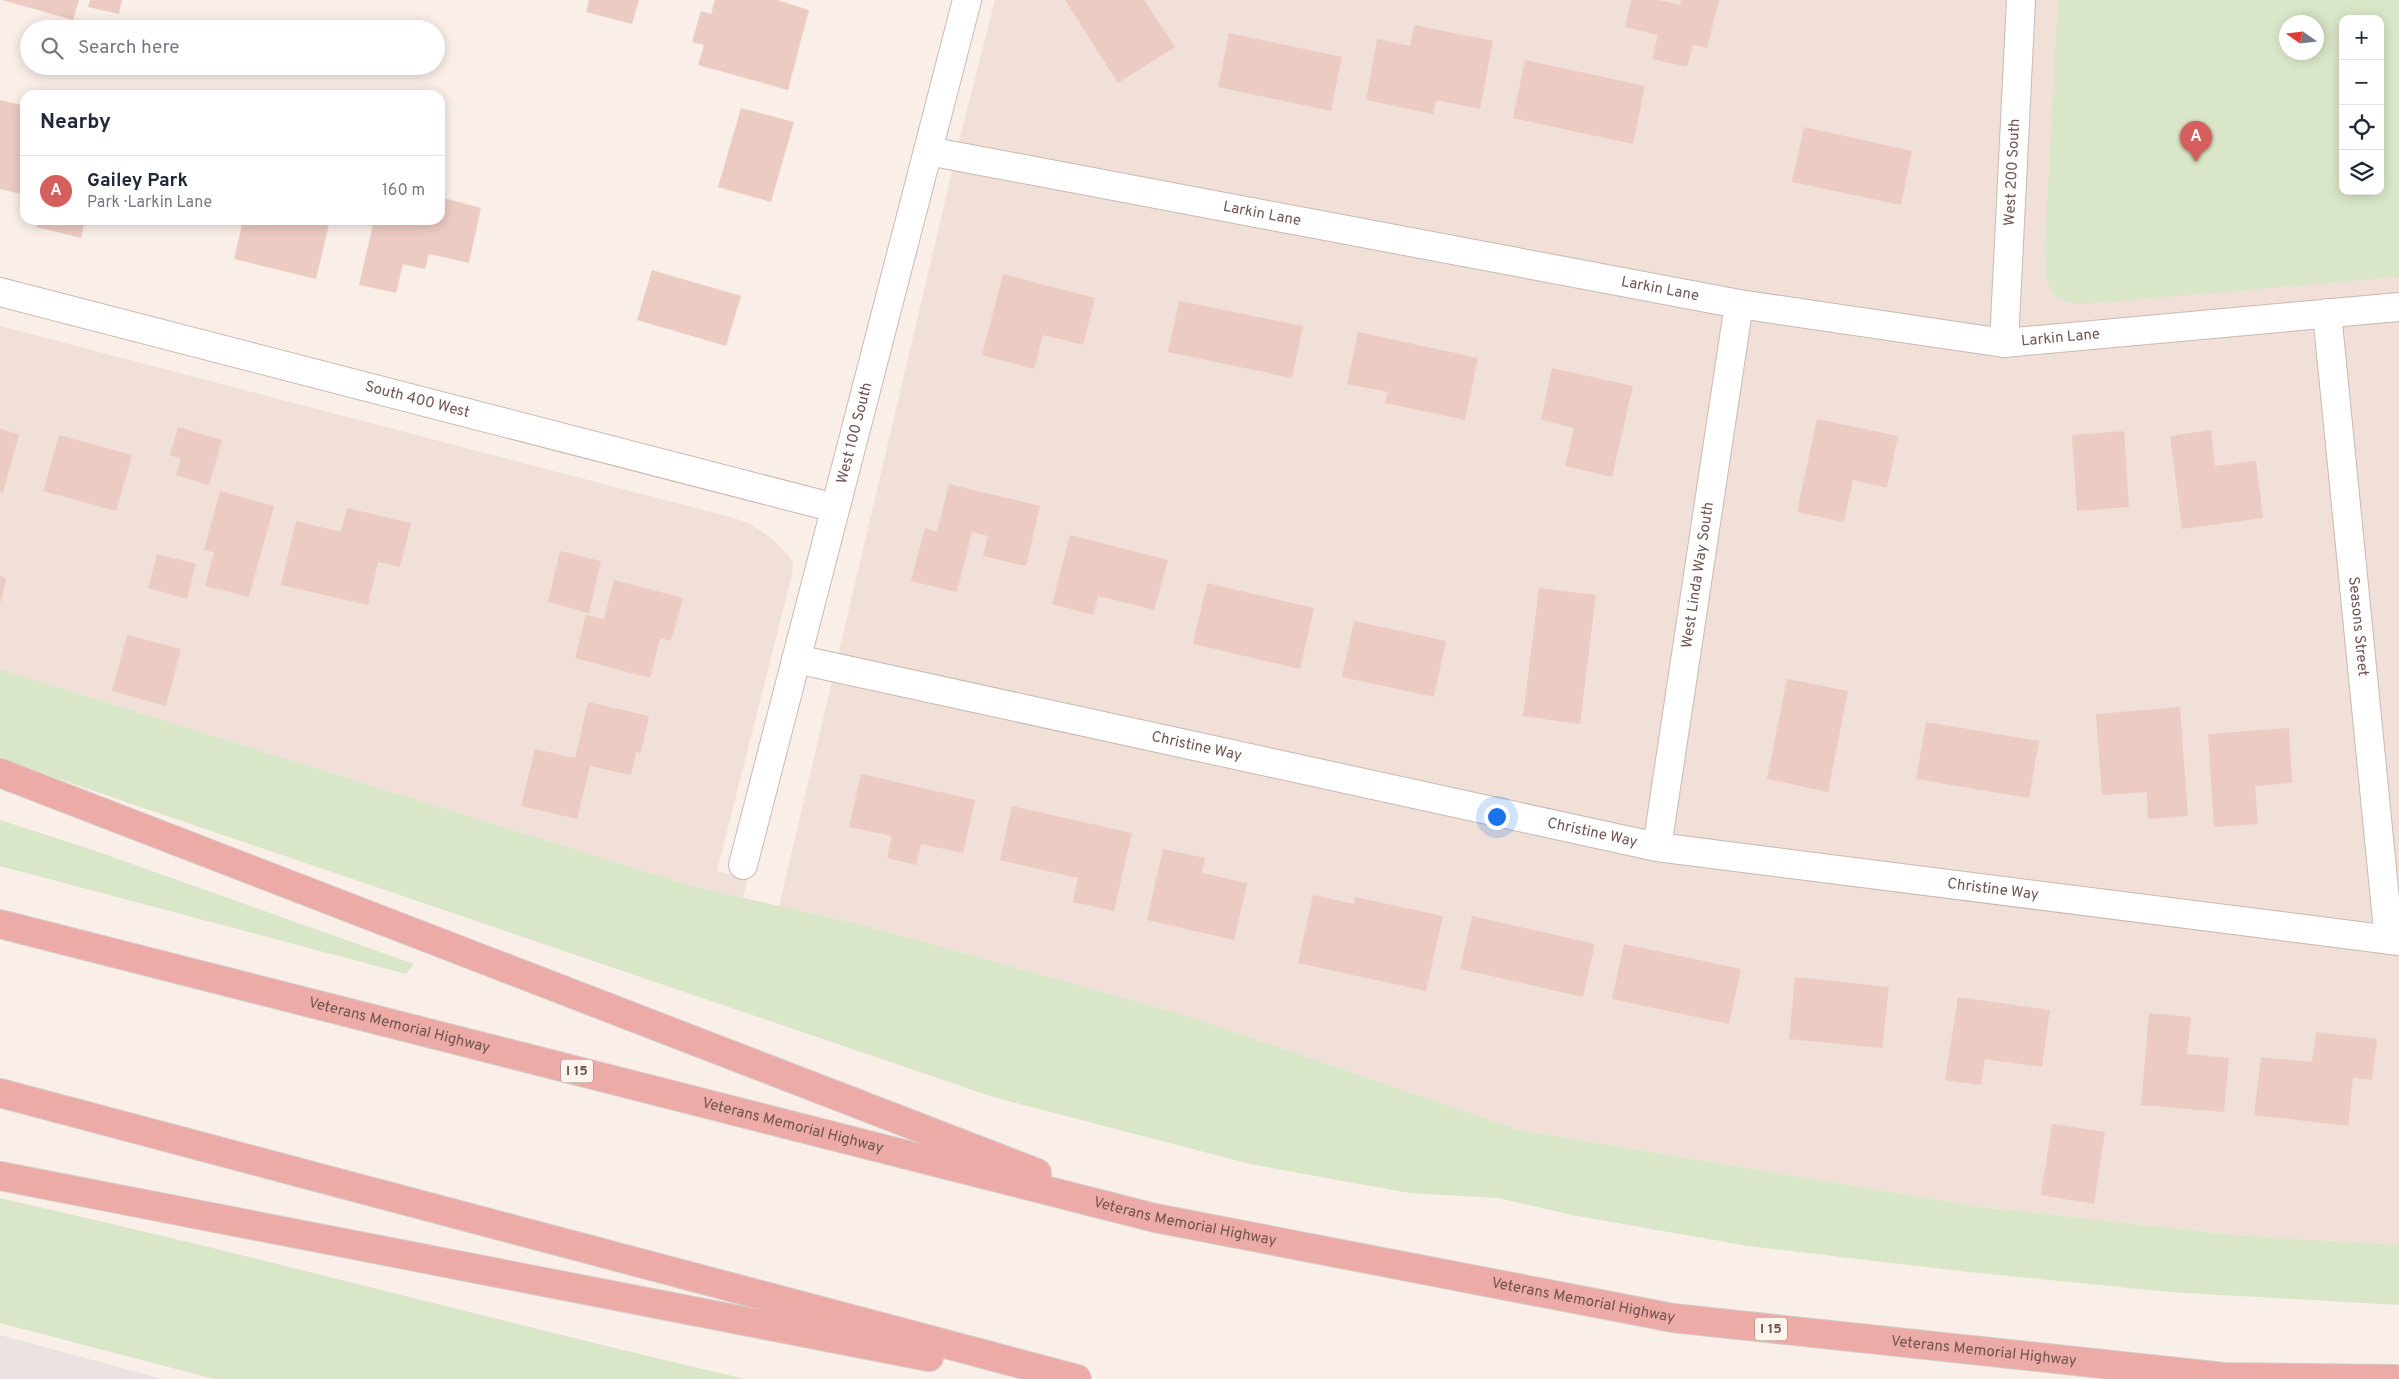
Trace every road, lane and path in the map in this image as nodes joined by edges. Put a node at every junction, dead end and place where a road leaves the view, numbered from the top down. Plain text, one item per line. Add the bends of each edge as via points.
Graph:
1 (966, 0) edge
2 (2021, 0) edge
3 (928, 151) junction
4 (0, 292) edge
5 (1739, 304) junction
6 (2399, 307) edge
7 (2327, 314) junction
8 (2004, 343) junction
9 (835, 508) junction
10 (796, 659) junction
11 (0, 773) edge
12 (1658, 847) junction
13 (743, 865) dead end
14 (0, 924) edge
15 (2394, 940) edge
16 (0, 1093) edge
17 (0, 1176) edge
18 (1155, 1218) junction
19 (1042, 1379) edge
20 (1077, 1379) edge
21 (2395, 1379) edge

1 - 3 street, West 100 South
2 - 8 street, West 200 South
3 - 5 street, Larkin Lane
3 - 9 street, West 100 South
4 - 9 street, South 400 West
5 - 8 street, Larkin Lane
5 - 12 street, West Linda Way South
6 - 7 street, Larkin Lane
7 - 8 street, Larkin Lane
7 - 15 street, Seasons Street
9 - 10 street, West 100 South
10 - 12 street, Christine Way
10 - 13 street, West 100 South
11 - 18 highway
12 - 15 street, Christine Way
14 - 18 highway, Veterans Memorial Highway / I 15
16 - 20 highway
17 - 19 highway
18 - 21 highway, Veterans Memorial Highway / I 15 via 1673,1318 2224,1377

